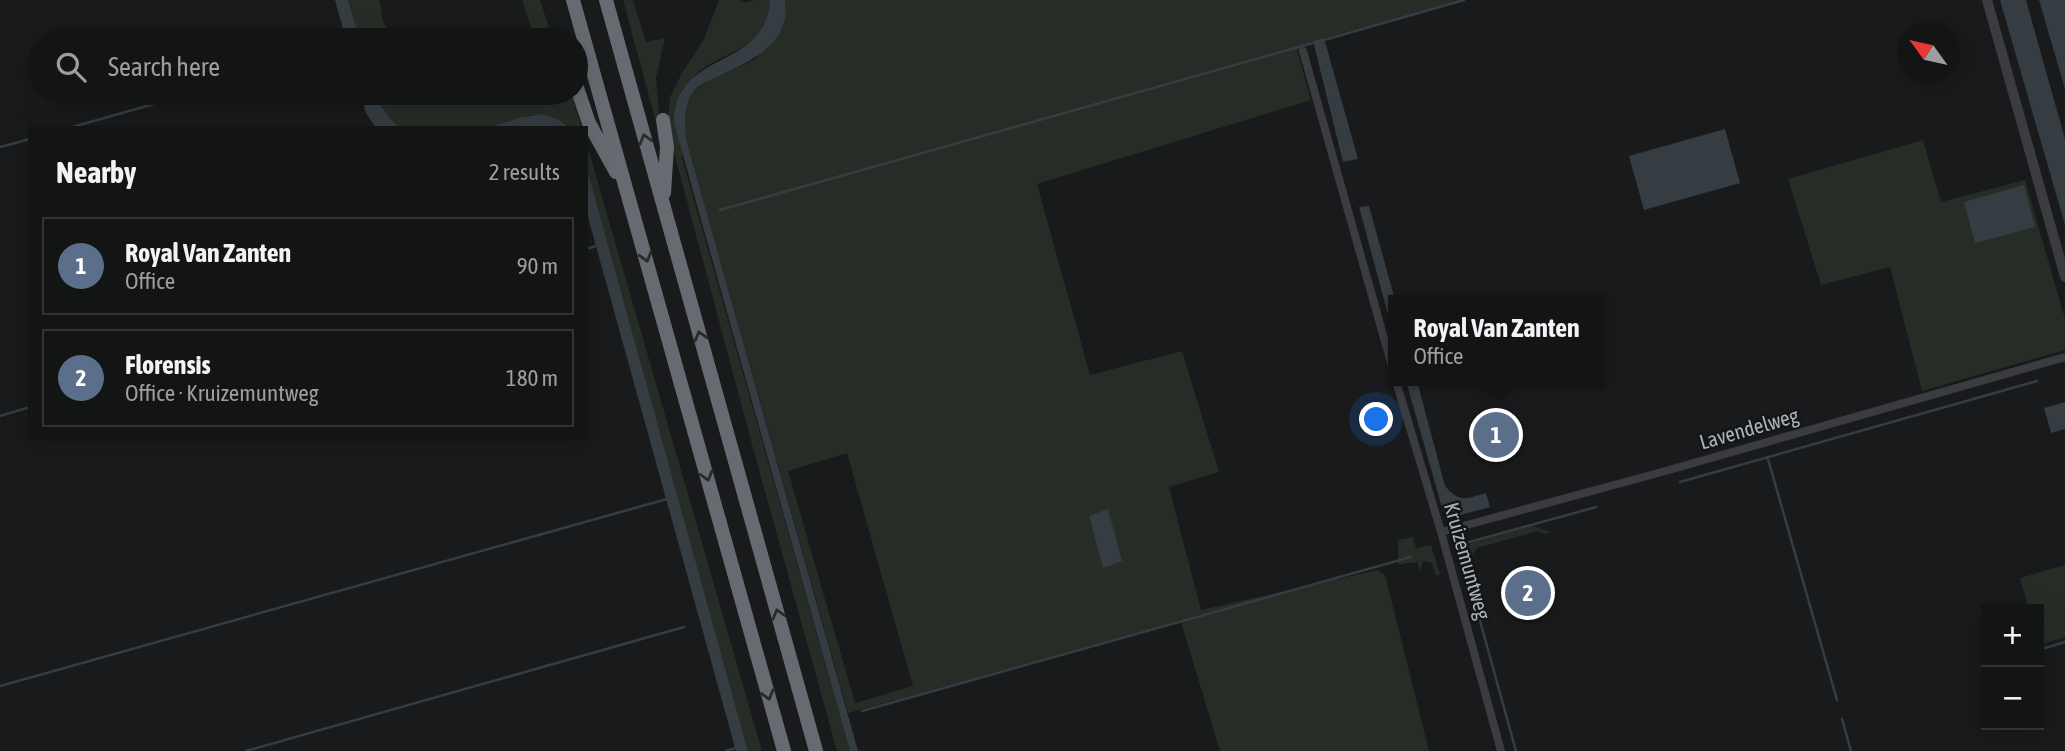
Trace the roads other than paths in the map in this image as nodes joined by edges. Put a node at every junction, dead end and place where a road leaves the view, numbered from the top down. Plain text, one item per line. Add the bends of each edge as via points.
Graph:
1 (573, 0) edge
2 (606, 0) edge
3 (1987, 0) edge
4 (581, 28) edge
5 (1303, 51) dead end
6 (588, 53) edge
7 (583, 105) edge
8 (663, 120) dead end
9 (627, 191) junction
10 (663, 205) junction
11 (2065, 276) edge
12 (1388, 352) edge
13 (2065, 357) edge
14 (1397, 386) edge
15 (1441, 532) junction
16 (784, 751) edge
17 (816, 751) edge
18 (1501, 751) edge

1 - 4 highway
10 -> 2 highway
3 - 11 street
5 - 12 street
6 - 9 highway
7 - 9 highway
8 - 10 highway via 667,147
9 -> 16 highway
17 -> 10 highway
13 - 15 street, Lavendelweg
14 - 15 street, Kruizemuntweg
15 - 18 street, Kruizemuntweg

